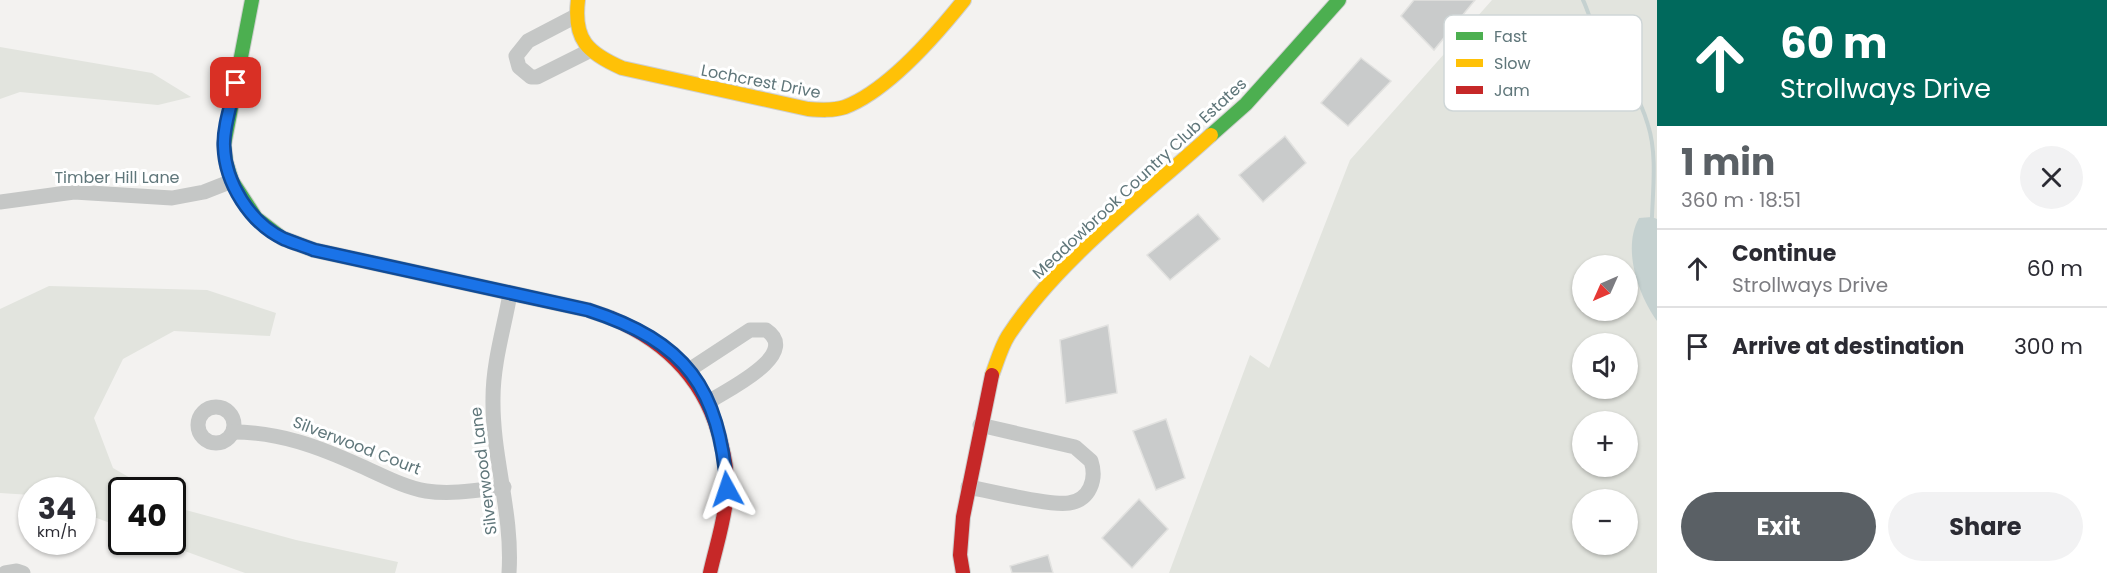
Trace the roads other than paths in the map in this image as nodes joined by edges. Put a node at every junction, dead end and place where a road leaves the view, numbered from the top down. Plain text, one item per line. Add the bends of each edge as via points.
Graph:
1 (252, 0) edge
2 (578, 0) edge
3 (964, 0) edge
4 (1339, 0) edge
5 (574, 17) junction
6 (589, 51) junction
7 (231, 181) junction
8 (0, 202) edge
9 (510, 294) junction
10 (689, 370) junction
11 (710, 401) junction
12 (980, 425) junction
13 (233, 432) dead end
14 (504, 487) junction
15 (968, 487) junction
16 (5, 573) edge
17 (23, 573) edge
18 (508, 573) edge
19 (710, 573) edge
20 (963, 573) edge

1 - 7 street via 224,144
2 - 5 street
3 - 6 street, Lochcrest Drive via 878,87 844,107 826,110 622,68
4 - 12 street, Meadowbrook Country Club Estates via 1246,104 1041,292 1008,338 991,378
5 - 6 street
5 - 6 street via 528,41 516,57 519,67 537,76
7 - 8 street, Timber Hill Lane via 204,192 172,198 74,192
7 - 9 street via 256,218 282,238 314,250
9 - 10 street via 621,320
9 - 14 street, Silverwood Lane via 492,399
10 - 11 street
10 - 11 street via 750,330 766,330 773,337 775,350 769,362
11 - 19 street via 721,438 727,489
12 - 15 street, Meadowbrook Country Club Estates
12 - 15 street via 1075,447 1091,461 1093,481 1086,495 1068,503
13 - 14 street, Silverwood Court via 288,437 392,481 426,491
14 - 18 street, Silverwood Lane via 510,525
15 - 20 street, Meadowbrook Country Club Estates via 960,555
16 - 17 street

